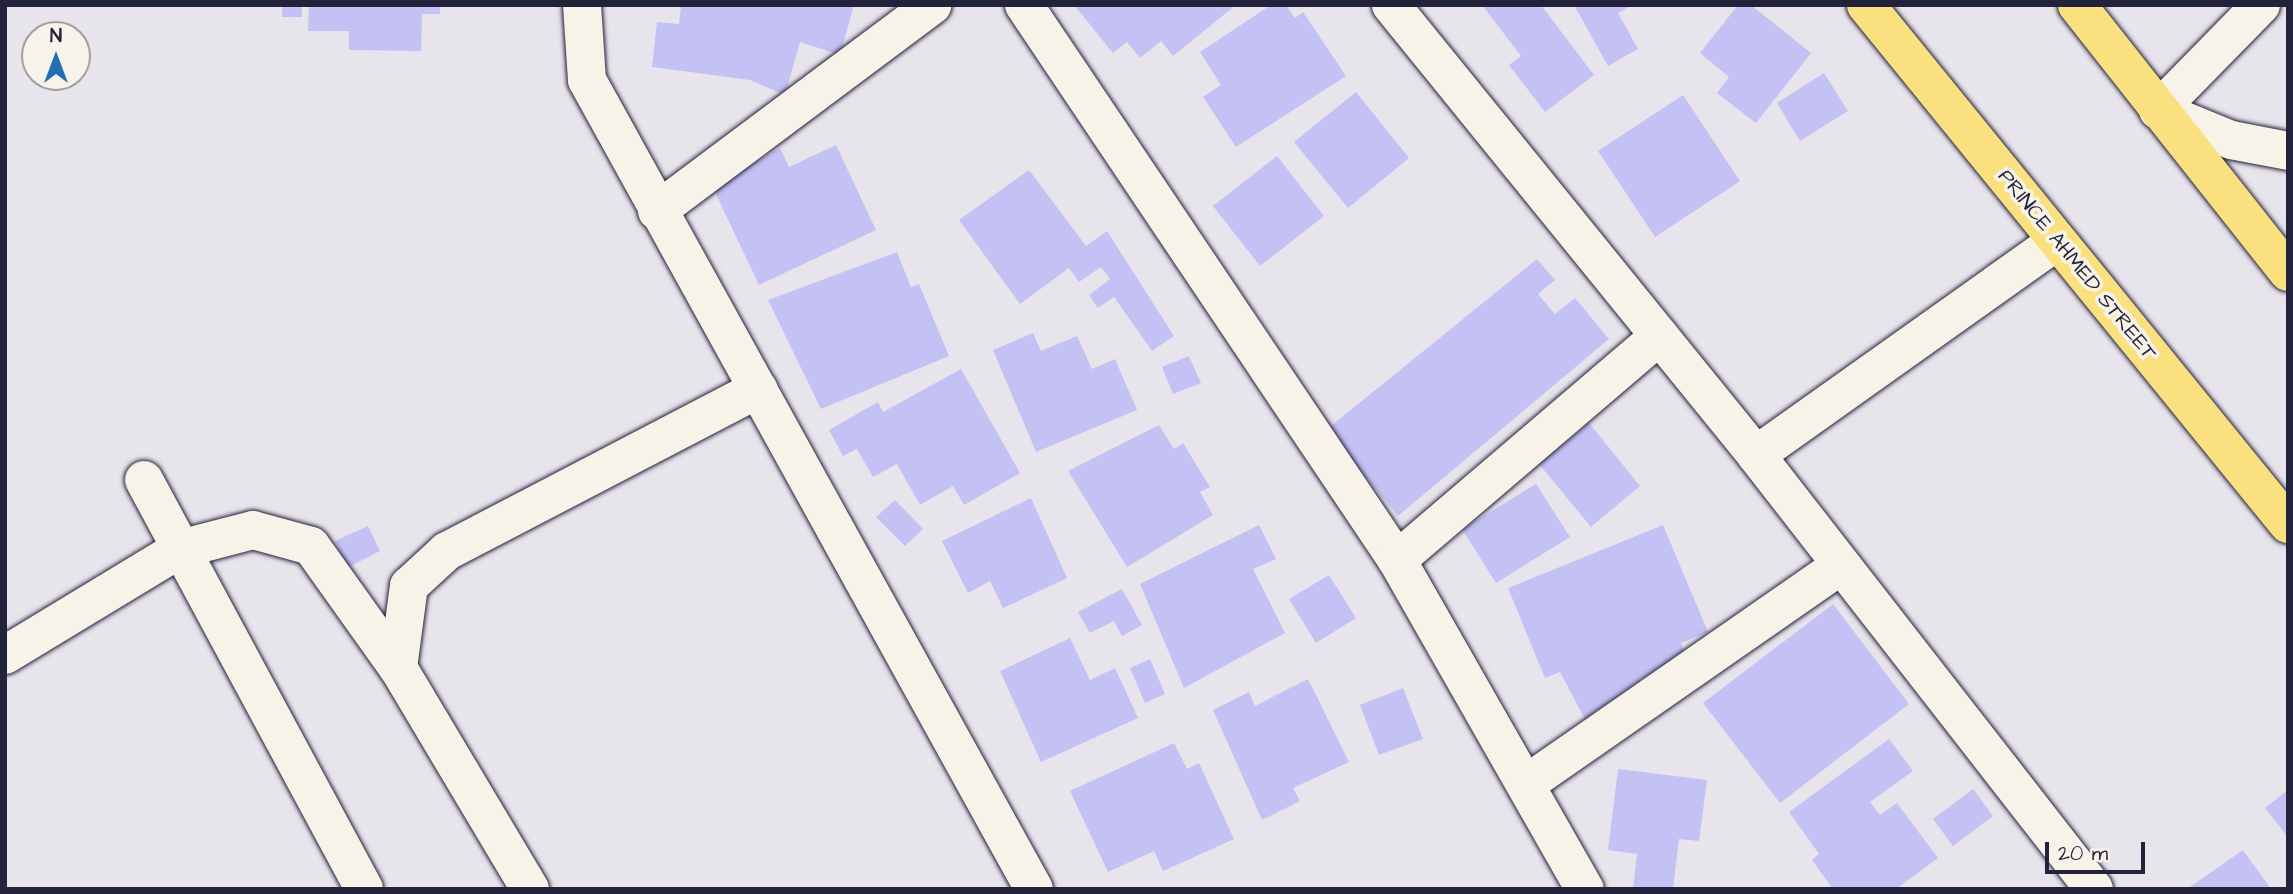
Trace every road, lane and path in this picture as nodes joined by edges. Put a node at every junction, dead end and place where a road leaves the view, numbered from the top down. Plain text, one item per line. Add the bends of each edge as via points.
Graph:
1 (582, 5) edge
2 (932, 5) edge
3 (1024, 5) edge
4 (1391, 5) edge
5 (1866, 5) edge
6 (2077, 5) edge
7 (2261, 5) edge
8 (2158, 110) junction
9 (2288, 151) edge
10 (657, 211) junction
11 (2057, 241) junction
12 (2288, 272) edge
13 (1658, 335) junction
14 (758, 389) junction
15 (1756, 455) junction
16 (144, 480) dead end
17 (2280, 513) edge
18 (180, 549) junction
19 (1397, 560) junction
20 (1842, 565) junction
21 (5, 655) edge
22 (398, 668) junction
23 (1529, 782) junction
24 (364, 889) edge
25 (530, 889) edge
26 (1034, 889) edge
27 (1585, 889) edge
28 (2094, 889) edge

1 - 10 street via 587,79
2 - 10 street
3 - 19 street
4 - 13 street
5 - 11 main road, PRINCE AHMED STREET
6 - 8 main road
7 - 8 street
8 - 9 street via 2231,140
8 - 12 main road
10 - 14 street
11 - 15 street
11 - 17 main road, PRINCE AHMED STREET
13 - 15 street
13 - 19 street
14 - 22 street via 447,551 409,586
14 - 26 street
15 - 20 street
16 - 18 street
18 - 21 street
18 - 22 street via 253,530 311,546
18 - 24 street
19 - 23 street
20 - 23 street
20 - 28 street
22 - 25 street
23 - 27 street

